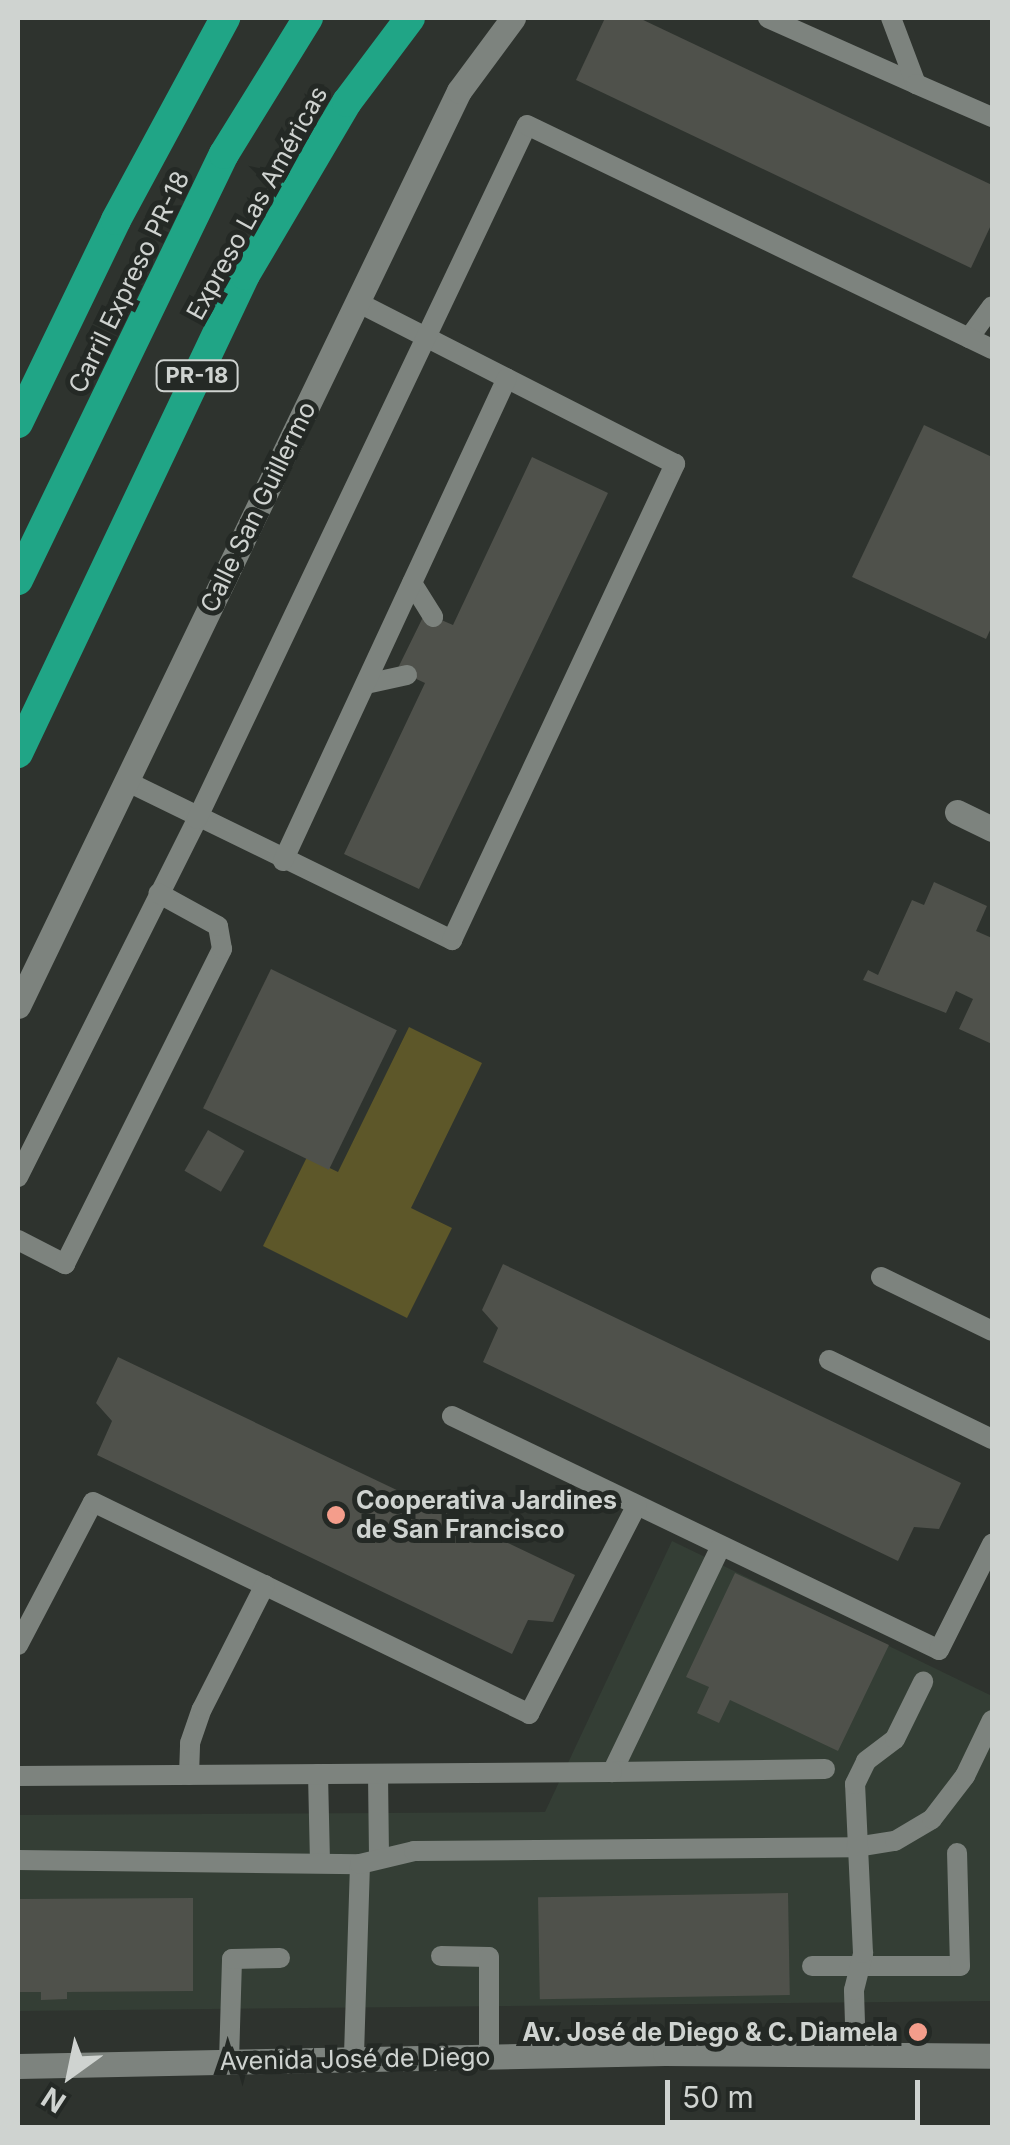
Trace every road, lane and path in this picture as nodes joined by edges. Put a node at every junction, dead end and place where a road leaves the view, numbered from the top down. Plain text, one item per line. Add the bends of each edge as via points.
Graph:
1 (225, 18) edge
2 (308, 18) edge
3 (410, 18) edge
4 (513, 18) edge
5 (768, 18) edge
6 (891, 18) edge
7 (793, 24) edge
8 (916, 84) junction
9 (992, 117) edge
10 (357, 302) junction
11 (992, 306) edge
12 (422, 335) junction
13 (969, 338) junction
14 (992, 350) edge
15 (507, 378) junction
16 (18, 424) edge
17 (18, 580) edge
18 (412, 584) junction
19 (433, 617) dead end
20 (406, 675) dead end
21 (366, 684) junction
22 (18, 753) edge
23 (126, 781) junction
24 (957, 812) dead end
25 (197, 819) junction
26 (992, 829) edge
27 (283, 861) junction
28 (158, 893) junction
29 (18, 1006) edge
30 (18, 1177) edge
31 (18, 1240) edge
32 (881, 1277) dead end
33 (992, 1331) edge
34 (829, 1360) dead end
35 (452, 1416) dead end
36 (992, 1439) edge
37 (637, 1505) junction
38 (992, 1544) edge
39 (722, 1546) junction
40 (265, 1585) junction
41 (18, 1645) edge
42 (923, 1682) dead end
43 (992, 1720) edge
44 (825, 1770) dead end
45 (612, 1772) junction
46 (318, 1774) junction
47 (378, 1774) junction
48 (189, 1775) junction
49 (18, 1776) edge
50 (856, 1847) junction
51 (957, 1853) dead end
52 (18, 1860) edge
53 (369, 1861) junction
54 (320, 1863) junction
55 (440, 1956) dead end
56 (280, 1958) dead end
57 (812, 1966) dead end
58 (860, 1968) junction
59 (856, 2055) junction
60 (489, 2056) junction
61 (992, 2056) edge
62 (354, 2059) junction
63 (229, 2061) junction
64 (18, 2066) edge

1 - 16 highway via 116,220
2 - 17 highway, Carril Expreso PR-18 via 224,154
3 - 22 highway, Expreso Las Américas / PR-18 via 347,102 245,275
4 - 10 street, Calle San Guillermo via 459,91
5 - 7 lane
6 - 8 lane
7 - 8 lane
8 - 9 lane
10 - 12 lane
10 - 23 street, Calle San Guillermo
11 - 13 lane
12 - 13 lane via 527,124
12 - 15 lane
12 - 25 lane
13 - 14 lane
15 - 18 lane
15 - 27 lane via 676,464 452,940
18 - 19 lane
18 - 21 lane
20 - 21 lane
21 - 27 lane
23 - 25 lane
23 - 29 street, Calle San Guillermo
24 - 26 street
25 - 27 lane
25 - 28 lane
28 - 30 lane
28 - 31 lane via 218,926 222,949 65,1264
32 - 33 lane
34 - 36 lane
35 - 37 lane
37 - 39 lane
37 - 40 lane via 529,1714
38 - 39 lane via 940,1650
39 - 45 lane
40 - 41 lane via 93,1502
40 - 48 lane via 202,1709 190,1743
42 - 50 lane via 895,1739 866,1761 855,1784
43 - 50 lane via 965,1776 932,1819 895,1841
44 - 45 lane
45 - 47 lane
46 - 47 lane
46 - 48 lane
46 - 54 lane
47 - 53 lane
48 - 49 lane
50 - 53 lane via 414,1851
50 - 58 lane
51 - 58 lane via 960,1966
52 - 54 lane
53 - 54 lane
53 - 62 lane
55 - 60 lane via 489,1957
56 - 63 lane via 232,1958
57 - 58 lane
58 - 59 lane
59 - 60 street, Avenida José de Diego
59 - 61 street, Avenida José de Diego
60 - 62 street, Avenida José de Diego
62 - 63 street, Avenida José de Diego
63 - 64 street, Avenida José de Diego

